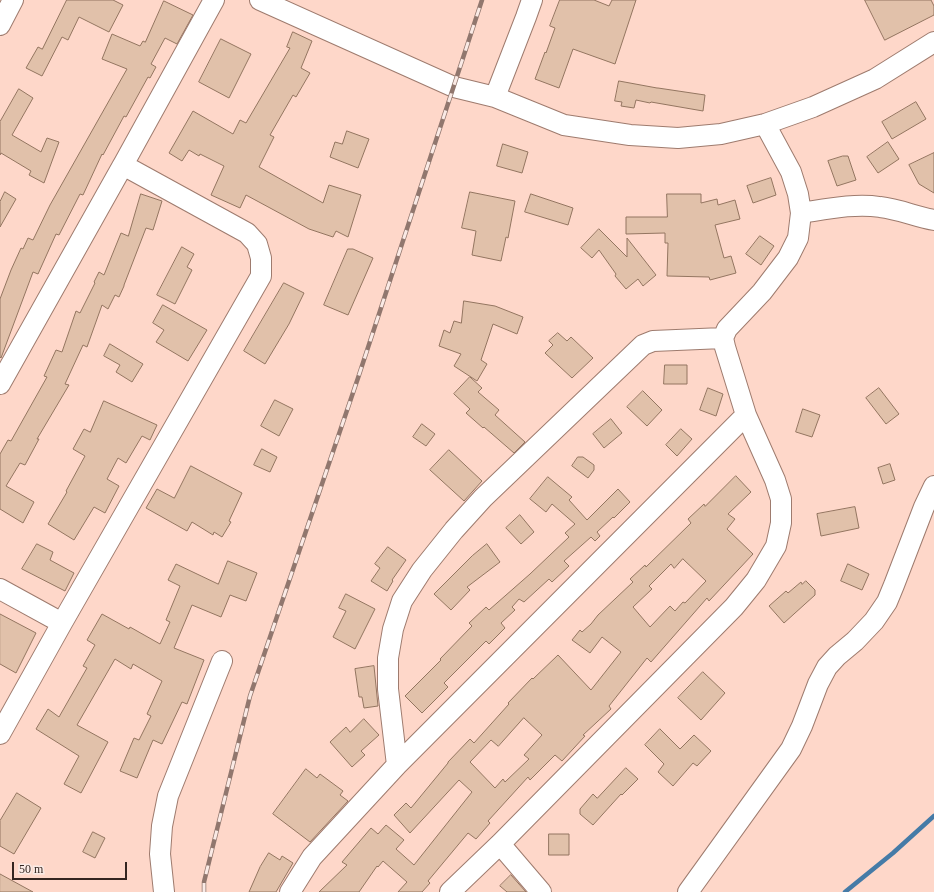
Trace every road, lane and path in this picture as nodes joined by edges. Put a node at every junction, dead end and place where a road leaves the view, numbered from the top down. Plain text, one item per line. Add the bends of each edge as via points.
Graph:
1 (14, 0) edge
2 (214, 0) edge
3 (260, 0) edge
4 (532, 0) edge
5 (0, 25) edge
6 (934, 42) edge
7 (495, 97) junction
8 (765, 124) junction
9 (123, 165) junction
10 (801, 213) junction
11 (934, 220) edge
12 (723, 338) junction
13 (0, 384) edge
14 (746, 415) junction
15 (934, 486) edge
16 (0, 589) edge
17 (62, 622) junction
18 (222, 661) dead end
19 (0, 734) edge
20 (397, 765) junction
21 (500, 844) junction
22 (164, 892) edge
23 (290, 892) edge
24 (450, 892) edge
25 (541, 892) edge
26 (688, 892) edge

1 - 5 street
2 - 9 street
3 - 7 street via 454,87
4 - 7 street
6 - 8 street via 875,79 813,107
7 - 8 street via 564,125 630,135 678,138 721,134
8 - 10 street via 791,172
9 - 13 street
9 - 17 street via 247,233 257,244 261,258 260,276
10 - 11 street via 842,207 879,206
10 - 12 street via 798,238 788,258 762,292 727,329
12 - 14 street
12 - 20 street via 653,341 643,345 483,498 422,570 402,601 393,629 388,658 388,690
14 - 20 street
14 - 21 street via 775,480 780,499 781,523 776,546 756,580 734,607
15 - 26 street via 886,602 874,621 855,642 827,667 791,749
16 - 17 street
17 - 19 street
18 - 22 street via 168,796 160,854
20 - 23 street via 312,858
21 - 24 street
21 - 25 street

